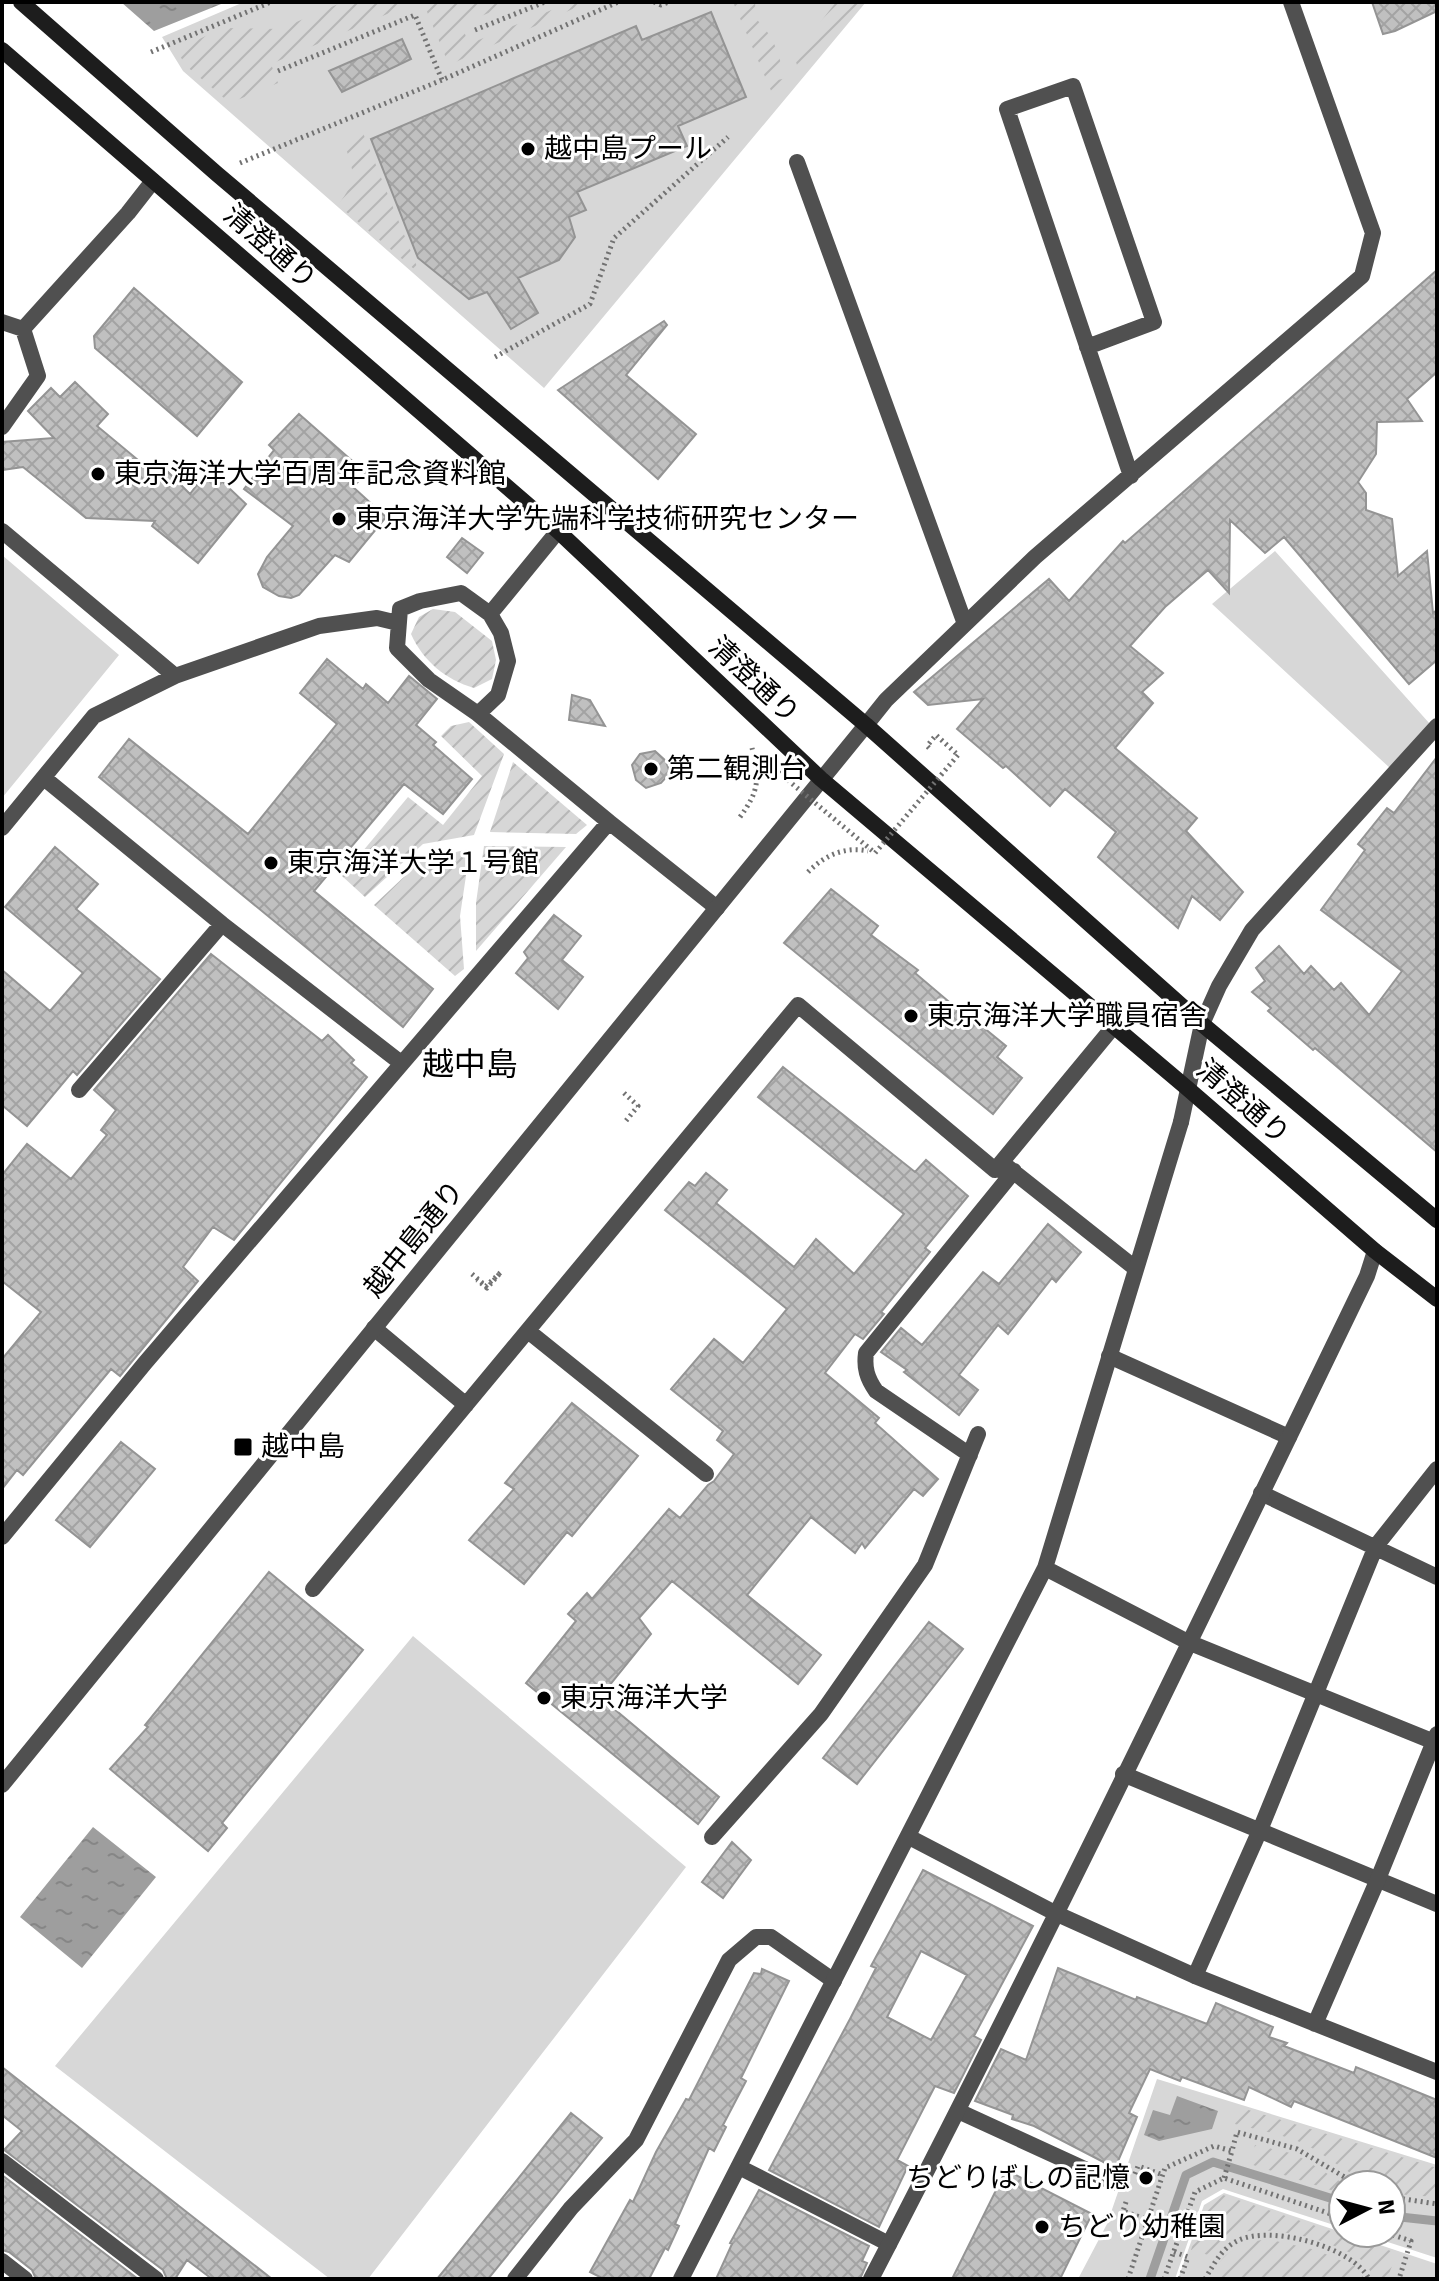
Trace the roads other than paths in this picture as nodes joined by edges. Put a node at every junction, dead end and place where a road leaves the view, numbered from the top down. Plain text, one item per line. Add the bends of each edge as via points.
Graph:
1 (21, 2) edge
2 (1291, 2) edge
3 (2, 50) edge
4 (797, 162) dead end
5 (153, 181) junction
6 (2, 322) edge
7 (23, 329) junction
8 (1087, 347) junction
9 (2, 427) edge
10 (1131, 476) junction
11 (2, 531) edge
12 (558, 531) junction
13 (490, 614) junction
14 (398, 623) junction
15 (965, 624) junction
16 (175, 676) junction
17 (478, 714) junction
18 (866, 725) junction
19 (1437, 726) edge
20 (44, 778) junction
21 (821, 779) junction
22 (609, 822) junction
23 (2, 828) edge
24 (717, 908) junction
25 (222, 924) junction
26 (1202, 1024) junction
27 (1114, 1026) junction
28 (401, 1063) junction
29 (1187, 1088) junction
30 (79, 1090) dead end
31 (1008, 1166) junction
32 (1437, 1220) edge
33 (1375, 1251) junction
34 (1135, 1268) junction
35 (1437, 1299) edge
36 (374, 1328) junction
37 (528, 1331) junction
38 (1109, 1356) junction
39 (466, 1405) junction
40 (978, 1434) dead end
41 (1289, 1437) junction
42 (970, 1455) junction
43 (1437, 1469) edge
44 (706, 1474) dead end
45 (1261, 1493) junction
46 (2, 1537) edge
47 (1376, 1546) junction
48 (1045, 1568) junction
49 (1437, 1577) edge
50 (313, 1589) dead end
51 (1188, 1642) junction
52 (1317, 1692) junction
53 (1436, 1740) edge
54 (1123, 1774) junction
55 (2, 1785) edge
56 (1260, 1830) junction
57 (712, 1837) dead end
58 (909, 1837) junction
59 (1378, 1879) junction
60 (1437, 1904) edge
61 (1055, 1913) junction
62 (1195, 1976) junction
63 (834, 1981) junction
64 (1315, 2024) junction
65 (1437, 2072) edge
66 (958, 2111) junction
67 (2, 2161) edge
68 (739, 2167) junction
69 (1115, 2183) dead end
70 (889, 2244) junction
71 (2, 2261) edge
72 (25, 2279) edge
73 (156, 2279) edge
74 (515, 2279) edge
75 (681, 2279) edge
76 (871, 2279) edge

1 - 18 main road, 清澄通り
2 - 10 street, 越中島通り via 1373,233 1362,276
3 - 5 main road, 清澄通り
4 - 15 street
5 - 7 street
5 - 12 main road, 清澄通り
6 - 7 street
7 - 9 street via 38,376
8 - 8 street via 1007,109 1073,86 1154,322
8 - 10 street
10 - 15 street, 越中島通り
11 - 16 street
12 - 13 street
12 - 21 main road, 清澄通り
13 - 14 street via 461,593 400,609
13 - 17 street via 508,661 498,695
14 - 16 street via 377,618 319,626
14 - 17 street via 397,648 429,680
15 - 18 street, 越中島通り
16 - 20 street via 94,716
17 - 22 street
18 - 21 street, 越中島通り
18 - 26 main road, 清澄通り
19 - 26 street via 1252,930
20 - 23 street
20 - 25 street
21 - 24 street, 越中島通り
21 - 27 main road, 清澄通り
22 - 24 street
22 - 28 street
24 - 36 street, 越中島通り
25 - 28 street
25 - 30 street
26 - 29 street
26 - 32 main road, 清澄通り
27 - 29 main road, 清澄通り
27 - 31 street
28 - 46 street
29 - 33 main road, 清澄通り
29 - 34 street
31 - 34 street
31 - 37 street via 995,1170 798,1005
31 - 42 street via 866,1353 868,1379 876,1391
33 - 35 main road, 清澄通り
33 - 41 street
34 - 38 street
36 - 39 street
36 - 55 street, 越中島通り
37 - 39 street
37 - 44 street
38 - 41 street
38 - 48 street
39 - 50 street
40 - 42 street
41 - 45 street
42 - 57 street via 925,1565 821,1714
43 - 47 street
45 - 47 street
45 - 51 street
47 - 49 street
47 - 52 street
48 - 51 street
48 - 58 street
51 - 52 street
51 - 54 street
52 - 53 street
52 - 56 street
53 - 59 street
54 - 56 street
54 - 61 street
56 - 59 street
56 - 62 street
58 - 61 street
58 - 63 street
59 - 60 street
59 - 64 street
61 - 62 street
61 - 66 street
62 - 64 street
63 - 68 street
63 - 74 street via 771,1937 756,1937 729,1960 636,2140 571,2208
64 - 65 street
66 - 69 street
66 - 70 street
67 - 73 street
68 - 70 street
68 - 75 street
70 - 76 street
71 - 72 street

